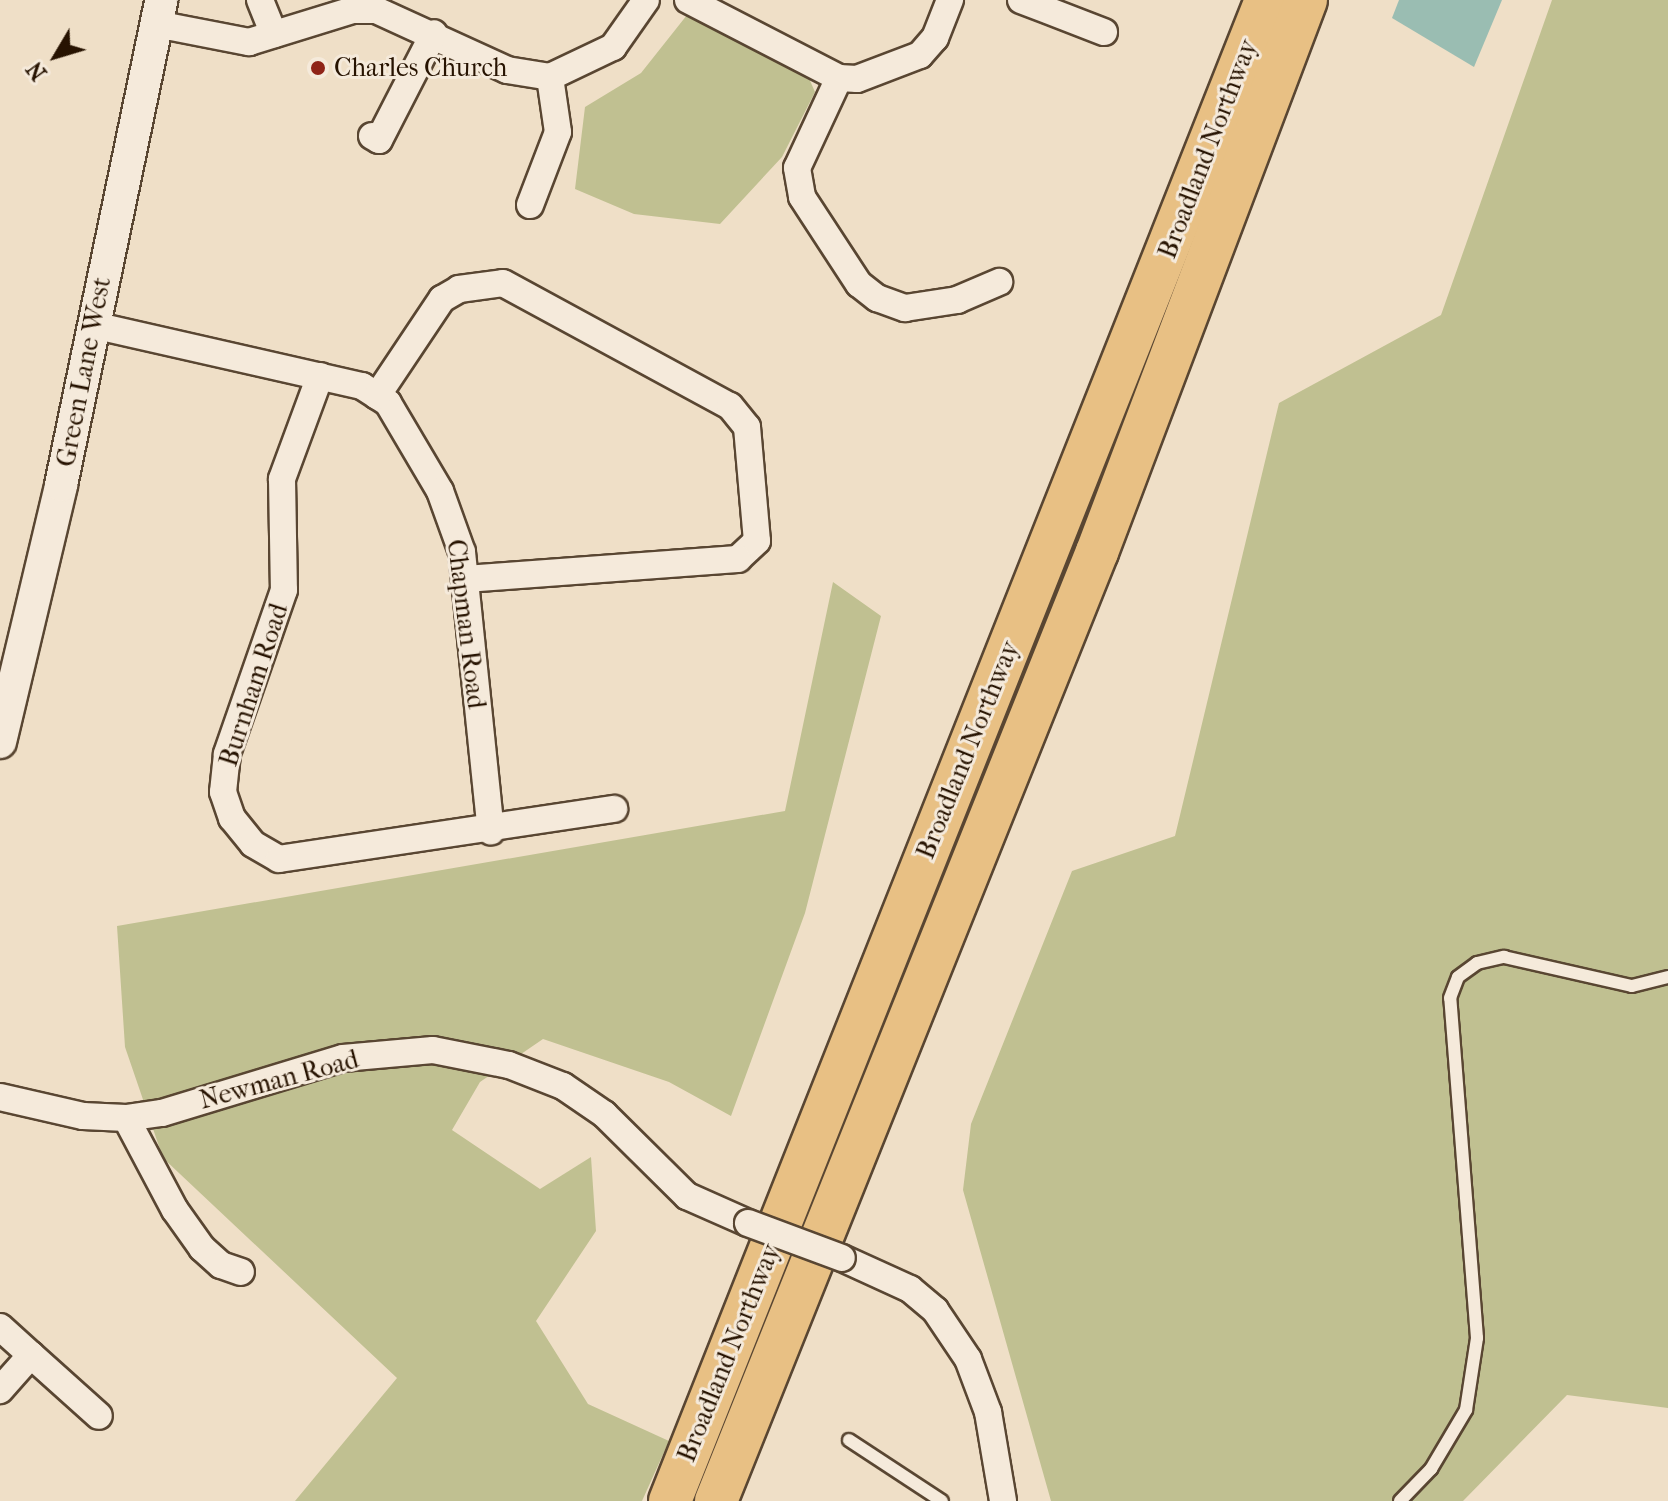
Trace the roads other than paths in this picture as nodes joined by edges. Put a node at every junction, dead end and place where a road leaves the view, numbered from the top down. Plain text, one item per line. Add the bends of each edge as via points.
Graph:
1 (260, 0) edge
2 (646, 0) edge
3 (688, 0) edge
4 (950, 0) edge
5 (1021, 0) edge
6 (1266, 0) edge
7 (1306, 0) edge
8 (404, 9) edge
9 (158, 12) edge
10 (1104, 32) dead end
11 (434, 33) junction
12 (274, 34) junction
13 (550, 77) junction
14 (839, 78) junction
15 (372, 136) dead end
16 (530, 205) dead end
17 (999, 282) dead end
18 (93, 325) junction
19 (320, 376) junction
20 (377, 396) junction
21 (465, 579) junction
22 (0, 742) edge
23 (614, 809) dead end
24 (491, 831) junction
25 (1668, 977) edge
26 (0, 1097) edge
27 (126, 1118) junction
28 (241, 1272) dead end
29 (0, 1327) edge
30 (31, 1355) junction
31 (0, 1390) edge
32 (99, 1416) dead end
33 (849, 1440) dead end
34 (670, 1501) edge
35 (716, 1501) edge
36 (942, 1501) edge
37 (1003, 1501) edge
38 (1400, 1501) edge

1 - 12 street
2 - 13 street via 613,47
3 - 14 street
4 - 14 street via 935,38 920,55 857,79
5 - 10 street
6 - 34 highway, Broadland Northway
7 - 35 highway, Broadland Northway via 1097,552
8 - 11 street
8 - 12 street via 353,10
9 - 12 street via 249,42
9 - 18 street, Green Lane West
11 - 13 street via 507,70
11 - 15 street via 379,140
13 - 16 street via 558,132
14 - 17 street via 797,168 802,197 859,284 877,298 905,308 957,300
18 - 19 street, Chapman Road
18 - 22 street, Green Lane West
19 - 20 street, Chapman Road via 362,386
19 - 24 street, Burnham Road via 282,479 284,590 227,754 223,792 232,818 253,844 279,859
20 - 21 street, Chapman Road via 388,403 440,491 462,552
20 - 21 street via 442,299 459,289 503,283 730,406 747,427 757,541 738,559
21 - 24 street, Chapman Road
23 - 24 street, Burnham Road
25 - 38 lane via 1632,986 1504,957 1477,963 1458,977 1450,998 1477,1338 1466,1410 1431,1469
26 - 27 street, Newman Road via 83,1116
27 - 28 street via 175,1210 202,1248 221,1265
27 - 37 street, Newman Road, bridge via 162,1113 343,1058 433,1050 509,1065 563,1086 604,1114 687,1196 910,1289 935,1310 968,1359 988,1412
29 - 30 street
30 - 31 street
30 - 32 street
33 - 36 lane

